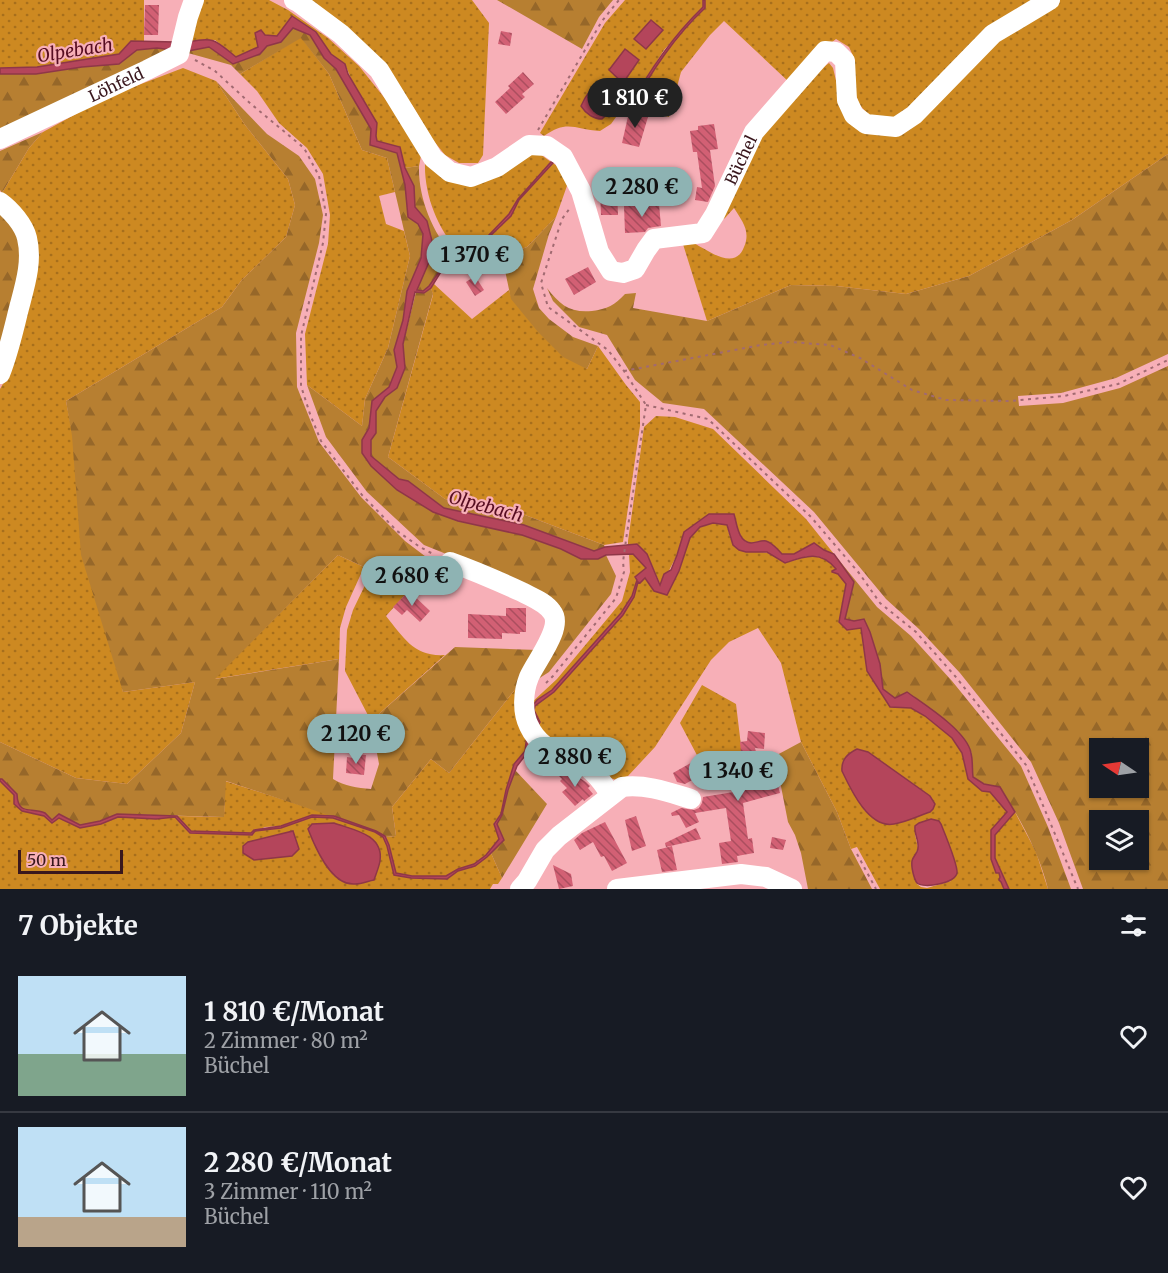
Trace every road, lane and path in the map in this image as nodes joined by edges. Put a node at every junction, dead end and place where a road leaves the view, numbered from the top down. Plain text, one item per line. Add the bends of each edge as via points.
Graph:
1 (194, 0) edge
2 (294, 0) edge
3 (619, 0) edge
4 (1050, 0) edge
5 (180, 48) junction
6 (0, 139) edge
7 (529, 145) junction
8 (581, 191) junction
9 (0, 202) edge
10 (1168, 360) edge
11 (624, 371) junction
12 (0, 374) edge
13 (646, 405) junction
14 (450, 562) joint
15 (546, 683) dead end
16 (611, 795) junction
17 (691, 799) dead end
18 (857, 854) dead end
19 (520, 889) edge
20 (617, 889) edge
21 (792, 889) edge
22 (876, 889) edge
23 (1078, 889) edge

1 - 5 street
2 - 7 street via 341,33 379,70 433,158 450,172 471,177 497,167
3 - 7 path via 602,21
4 - 8 street, Büchel via 993,34 914,115 896,127 866,124 854,115 847,100 844,60 836,52 825,51 754,132 703,233 654,239 635,269 611,271 599,252
5 - 6 street, Löhfeld via 137,75
5 - 14 path via 215,71 304,148 319,176 326,214 323,243 301,336 301,386 310,414 321,441 362,495 398,531
7 - 8 street, Büchel via 547,146 563,157
8 - 11 path via 562,219 541,283 548,307 608,350
9 - 12 street via 27,236 30,254 8,355
10 - 11 path via 1118,384 1064,396 1010,401 946,400 912,390 860,358 830,345 761,345
11 - 13 path
13 - 15 path via 624,572 616,598
13 - 23 path via 708,419 810,517 880,603 916,632 1026,765
14 - 16 street via 514,588 544,603 554,613 554,631 529,678 525,716 539,740 550,750 586,767
16 - 17 street via 622,787 632,786
16 - 19 street via 545,850
18 - 22 path
20 - 21 street via 741,874 766,877

